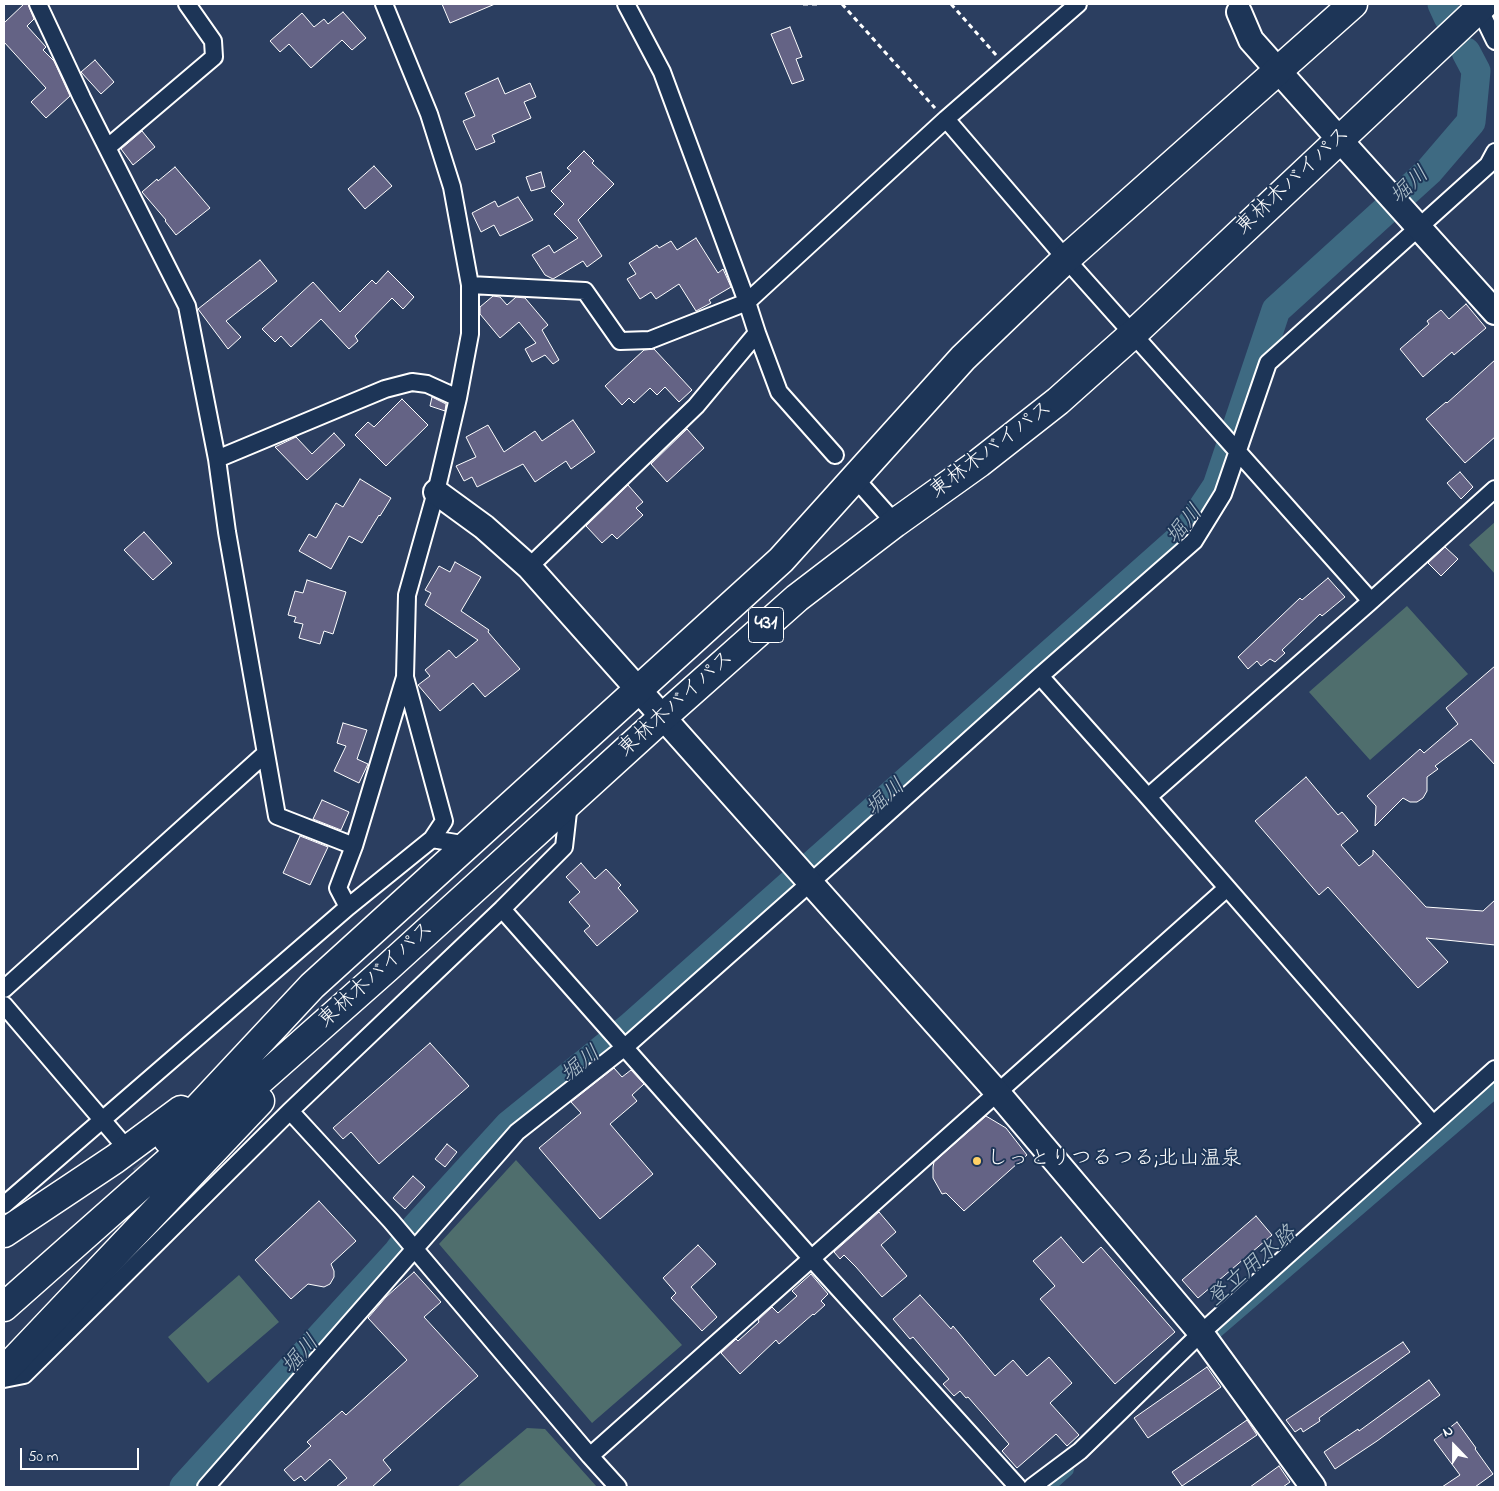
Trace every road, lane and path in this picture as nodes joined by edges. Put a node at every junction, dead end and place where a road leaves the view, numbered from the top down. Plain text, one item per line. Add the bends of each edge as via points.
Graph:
1 (38, 4) edge
2 (187, 4) edge
3 (384, 4) edge
4 (626, 4) edge
5 (803, 4) edge
6 (820, 4) edge
7 (842, 4) edge
8 (951, 4) edge
9 (1078, 4) edge
10 (1353, 4) edge
11 (1482, 6) edge
12 (1235, 8) edge
13 (1060, 9) edge
14 (1495, 41) edge
15 (1006, 66) junction
16 (1279, 70) junction
17 (946, 119) junction
18 (1339, 139) junction
19 (108, 147) junction
20 (1495, 152) edge
21 (1419, 227) junction
22 (1066, 259) junction
23 (470, 285) junction
24 (747, 302) junction
25 (1495, 312) edge
26 (757, 333) junction
27 (1133, 334) junction
28 (458, 398) junction
29 (1238, 451) junction
30 (835, 455) dead end
31 (217, 460) junction
32 (854, 477) junction
33 (1495, 489) edge
34 (436, 492) junction
35 (895, 523) junction
36 (529, 567) junction
37 (1371, 601) junction
38 (1040, 676) junction
39 (405, 677) junction
40 (638, 690) junction
41 (663, 716) junction
42 (266, 753) junction
43 (1148, 797) junction
44 (569, 802) junction
45 (432, 839) junction
46 (354, 846) junction
47 (468, 846) junction
48 (810, 883) junction
49 (1227, 888) junction
50 (348, 907) junction
51 (502, 909) junction
52 (387, 968) junction
53 (312, 986) junction
54 (4, 989) edge
55 (4, 1005) edge
56 (625, 1046) junction
57 (1495, 1069) edge
58 (997, 1092) junction
59 (290, 1111) junction
60 (102, 1119) junction
61 (1433, 1124) junction
62 (122, 1143) tunnel mouth
63 (172, 1204) dead end
64 (4, 1205) edge
65 (183, 1217) junction
66 (4, 1233) edge
67 (414, 1249) junction
68 (58, 1258) junction
69 (811, 1258) junction
70 (4, 1307) edge
71 (1201, 1333) junction
72 (4, 1370) edge
73 (4, 1379) edge
74 (590, 1456) junction
75 (206, 1487) edge
76 (618, 1487) edge
77 (1018, 1487) edge
78 (1032, 1487) edge
79 (1313, 1487) edge

1 - 19 street
2 - 19 street via 213,41 214,57
3 - 23 street via 430,114 452,187
4 - 24 street via 662,72
5 - 6 path
7 - 17 path
8 - 15 path
9 - 13 street
10 - 16 highway, 東林木バイパス / 431
11 - 14 street
11 - 18 highway, 東林木バイパス / 431
12 - 16 street via 1251,40
13 - 15 street
15 - 17 street
16 - 18 street
16 - 22 highway, 東林木バイパス / 431
17 - 22 street
17 - 24 street
18 - 21 street
18 - 27 highway, 東林木バイパス / 431
19 - 31 street via 187,306
20 - 21 street via 1488,165
21 - 25 street
21 - 29 street via 1268,362
22 - 27 street
22 - 32 highway, 東林木バイパス / 431 via 963,358
23 - 24 street via 585,291 620,340 650,340
23 - 28 street via 470,334
24 - 26 street
26 - 30 street via 779,392
26 - 36 street via 696,406
27 - 29 street
27 - 35 highway, 東林木バイパス / 431 via 1058,401 980,463
28 - 31 street via 427,384 412,382
28 - 34 street
29 - 37 street
29 - 38 street via 1223,494 1194,541
31 - 42 street
32 - 35 street
32 - 40 highway, 東林木バイパス / 431 via 781,560
33 - 37 street
34 - 36 street
34 - 39 street via 407,595
35 - 41 highway, 東林木バイパス / 431 via 797,598
36 - 40 street
37 - 43 street
38 - 43 street
38 - 48 street
39 - 45 street via 444,821
39 - 46 street
40 - 41 street
40 - 47 highway, 東林木バイパス / 431
41 - 44 highway, 東林木バイパス / 431
41 - 48 street
42 - 46 street via 277,816
42 - 54 street
43 - 49 street
44 - 51 street via 564,847
44 - 52 highway, 東林木バイパス / 431
45 - 47 street
45 - 50 street
46 - 50 street via 338,888
47 - 53 highway, 東林木バイパス / 431
48 - 56 street
48 - 58 street
49 - 58 street
49 - 61 street
50 - 60 street
51 - 56 street
51 - 59 street
52 - 68 highway, 東林木バイパス / 431
52 - 72 highway
53 - 66 highway via 181,1110 115,1159
53 - 68 highway, 東林木バイパス / 431
55 - 60 street
56 - 67 street via 517,1132
56 - 69 street
57 - 61 street
58 - 69 street
58 - 71 street
59 - 65 street
59 - 67 street
60 - 62 street
60 - 64 street
61 - 71 street
63 - 65 street
65 - 73 street via 24,1374
67 - 74 street
67 - 75 street
68 - 70 highway, 東林木バイパス / 431
69 - 74 street
69 - 77 street
71 - 78 street via 1080,1451
71 - 79 street
74 - 76 street

